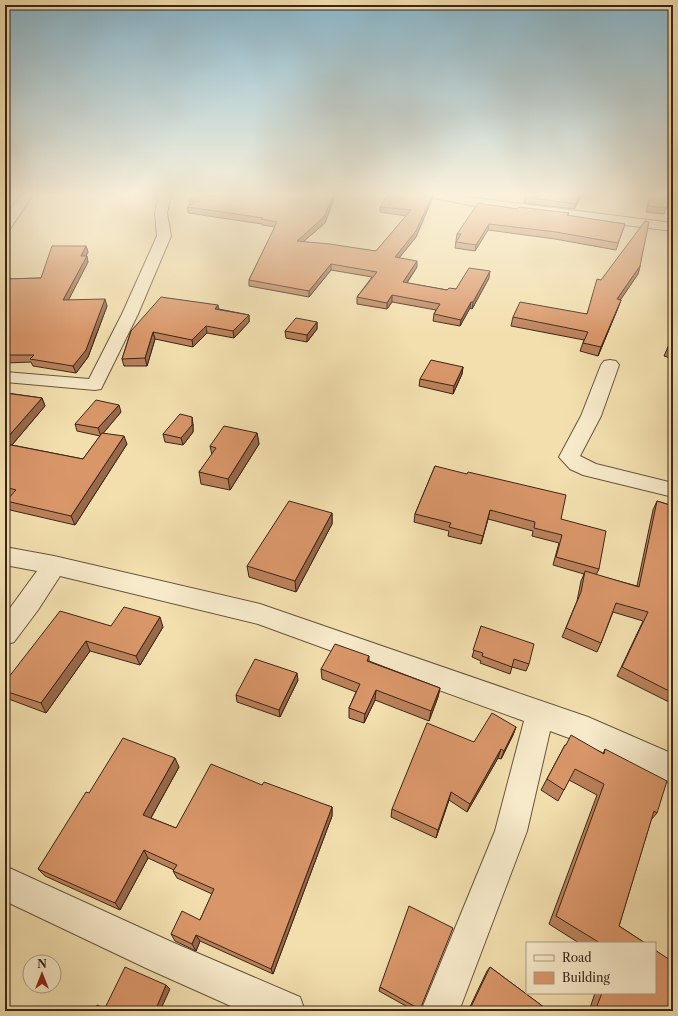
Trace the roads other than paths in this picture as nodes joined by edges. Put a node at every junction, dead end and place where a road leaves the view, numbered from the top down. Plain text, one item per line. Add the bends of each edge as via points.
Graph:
1 (162, 240) edge
2 (610, 365) dead end
3 (5, 376) edge
4 (673, 490) edge
5 (5, 556) edge
6 (54, 565) junction
7 (5, 634) edge
8 (540, 714) junction
9 (673, 769) edge
10 (5, 883) edge
11 (286, 1011) edge
12 (440, 1011) edge

1 - 3 street via 95,385
2 - 4 street via 591,416 569,457 590,470
5 - 6 street
6 - 7 street
6 - 8 street via 260,614
8 - 9 street via 588,731
8 - 12 street via 511,830
10 - 11 street

